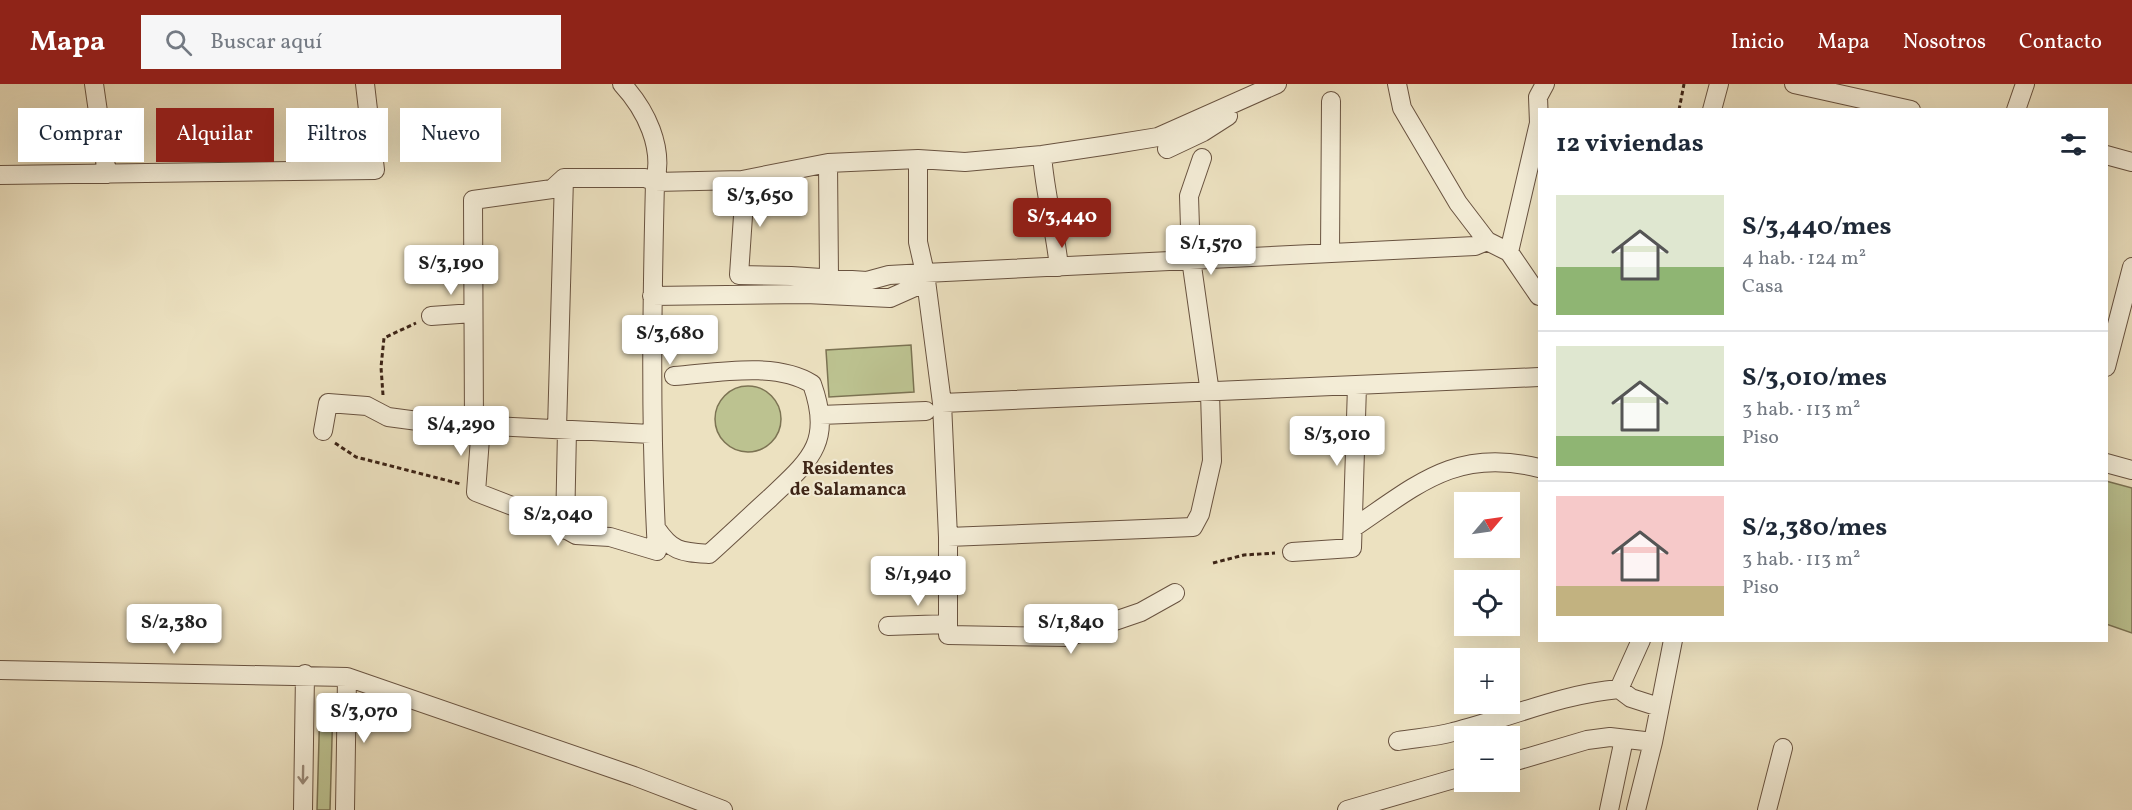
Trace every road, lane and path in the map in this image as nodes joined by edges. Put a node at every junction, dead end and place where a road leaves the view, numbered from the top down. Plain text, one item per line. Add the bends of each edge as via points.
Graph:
1 (94, 84) edge
2 (365, 84) edge
3 (622, 84) edge
4 (1276, 84) edge
5 (1397, 84) edge
6 (1545, 84) edge
7 (1684, 84) edge
8 (1719, 84) edge
9 (1794, 84) edge
10 (2025, 84) edge
11 (1857, 97) edge
12 (1331, 101) dead end
13 (1538, 108) edge
14 (1679, 108) edge
15 (1713, 108) edge
16 (1903, 108) edge
17 (2017, 108) edge
18 (1538, 127) edge
19 (1167, 149) dead end
20 (1042, 155) junction
21 (2108, 156) edge
22 (1202, 158) dead end
23 (918, 159) junction
24 (2132, 162) edge
25 (828, 163) junction
26 (107, 174) junction
27 (0, 175) edge
28 (564, 178) junction
29 (742, 180) junction
30 (655, 182) junction
31 (1487, 241) junction
32 (1330, 252) junction
33 (1509, 252) junction
34 (1191, 259) junction
35 (1059, 267) junction
36 (2132, 267) edge
37 (925, 273) junction
38 (829, 278) junction
39 (652, 296) junction
40 (1538, 296) edge
41 (473, 313) junction
42 (431, 316) joint
43 (2108, 359) edge
44 (674, 376) dead end
45 (1538, 377) edge
46 (1357, 386) junction
47 (1210, 393) junction
48 (383, 395) dead end
49 (942, 403) junction
50 (926, 411) dead end
51 (820, 415) junction
52 (478, 425) junction
53 (562, 430) junction
54 (323, 431) joint
55 (651, 434) junction
56 (2108, 464) edge
57 (1538, 468) edge
58 (2132, 470) edge
59 (476, 492) junction
60 (655, 526) junction
61 (1353, 528) junction
62 (565, 530) junction
63 (948, 537) junction
64 (1292, 552) joint
65 (1213, 563) dead end
66 (1175, 593) dead end
67 (948, 624) junction
68 (888, 626) dead end
69 (1640, 642) edge
70 (1673, 642) edge
71 (0, 670) edge
72 (305, 674) junction
73 (347, 677) junction
74 (1619, 689) junction
75 (1659, 707) junction
76 (1624, 738) junction
77 (1398, 741) dead end
78 (1653, 742) junction
79 (1783, 748) dead end
80 (1520, 760) edge
81 (1454, 779) edge
82 (303, 810) edge
83 (345, 810) edge
84 (723, 810) edge
85 (1347, 810) edge
86 (1609, 810) edge
87 (1636, 810) edge
88 (1767, 810) edge

1 - 26 street
2 - 26 street via 375,170
3 - 30 street via 642,110 653,135 659,167
4 - 19 street via 1203,132
4 - 20 street via 1158,137
5 - 31 street via 1402,108 1458,203
6 - 13 street via 1538,97
7 - 14 path
8 - 15 street
9 - 11 street
10 - 17 street
11 - 16 street
12 - 32 street
18 - 33 street
20 - 23 street via 965,162
20 - 35 street
21 - 24 street
22 - 34 street via 1189,196
23 - 25 street
23 - 37 street via 918,242
25 - 29 street
25 - 38 street
26 - 27 street
28 - 30 street via 645,178
28 - 41 street via 552,189 473,200
28 - 53 street
29 - 30 street
29 - 38 street via 739,275
30 - 39 street
31 - 32 street via 1475,246
31 - 33 street
32 - 34 street
33 - 40 street
34 - 35 street
34 - 47 street
35 - 37 street
36 - 43 street
37 - 38 street via 867,281
37 - 39 street via 917,286 890,298 806,294
37 - 49 street
39 - 55 street
41 - 42 street
41 - 52 street
42 - 48 path via 384,338
44 - 51 street via 790,372 812,384
45 - 46 street
46 - 47 street
46 - 61 street
47 - 49 street
47 - 63 street via 1212,461 1200,514 1193,527
49 - 63 street
50 - 51 street
51 - 60 street via 813,453 800,471 709,554 668,546
52 - 53 street
52 - 54 street via 388,417 367,406 328,403
52 - 59 street
53 - 55 street
53 - 62 street
54 - 59 path via 356,457 459,483
55 - 60 street
56 - 58 street
57 - 61 street via 1507,462 1447,469
59 - 62 street
60 - 62 street via 657,552 610,537 576,535
61 - 64 street via 1352,548
63 - 67 street
64 - 65 path via 1244,555
66 - 67 street via 1141,612 1068,637 948,634
67 - 68 street
69 - 74 street
70 - 75 street
71 - 72 street
72 - 73 street
72 -> 82 street
73 - 83 street
73 - 84 street
74 - 75 street via 1630,698
74 - 77 street via 1550,702 1451,733
75 - 78 street
76 - 78 street
76 - 80 street via 1587,740
76 - 86 street
78 - 87 street
79 - 88 street
81 - 85 street

